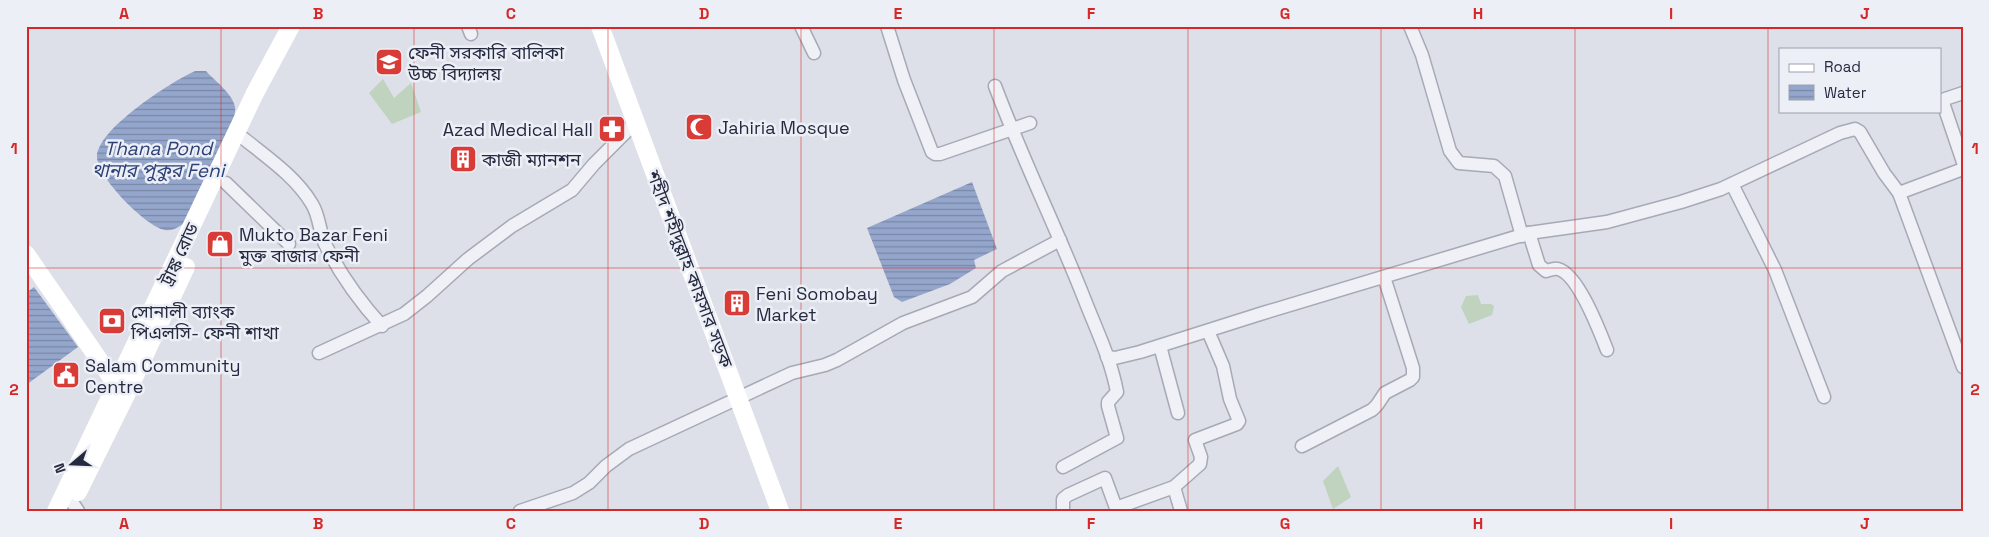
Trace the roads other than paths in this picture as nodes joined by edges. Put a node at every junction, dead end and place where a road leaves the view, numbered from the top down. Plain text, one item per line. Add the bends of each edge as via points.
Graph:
1 (291, 26) edge
2 (302, 26) edge
3 (590, 26) edge
4 (600, 26) edge
5 (801, 26) edge
6 (887, 26) edge
7 (1410, 26) edge
8 (814, 53) dead end
9 (995, 86) dead end
10 (1963, 93) edge
11 (1030, 123) dead end
12 (631, 127) junction
13 (1012, 130) junction
14 (244, 138) junction
15 (1963, 162) edge
16 (1963, 169) edge
17 (226, 183) junction
18 (1732, 184) junction
19 (1899, 193) junction
20 (1525, 234) junction
21 (1060, 240) junction
22 (289, 244) dead end
23 (26, 254) edge
24 (1384, 277) junction
25 (382, 326) junction
26 (1208, 331) junction
27 (1160, 346) junction
28 (1607, 350) dead end
29 (319, 353) dead end
30 (1107, 357) junction
31 (1963, 366) edge
32 (121, 391) junction
33 (1824, 397) dead end
34 (733, 400) junction
35 (1178, 413) dead end
36 (1302, 446) dead end
37 (1063, 467) dead end
38 (1174, 487) junction
39 (73, 508) edge
40 (56, 511) edge
41 (520, 511) edge
42 (768, 511) edge
43 (780, 511) edge
44 (1063, 511) edge
45 (1181, 511) edge

1 - 32 main road, ট্রাঙ্ক রোড via 255,93
2 - 14 main road, ট্রাঙ্ক রোড
3 - 12 main road, শহীদ শহীদুল্লাহ কায়সার সড়ক
4 - 12 main road, শহীদ শহীদুল্লাহ কায়সার সড়ক
5 - 8 street
6 - 13 street via 932,152 940,154
7 - 20 street via 1422,55 1450,151 1459,163 1494,166 1505,176
9 - 13 street
10 - 15 street via 1942,100
11 - 13 street
12 - 25 street via 572,190 512,226 404,314
12 - 34 main road, শহীদ শহীদুল্লাহ কায়সার সড়ক
13 - 21 street
14 - 17 main road, ট্রাঙ্ক রোড
14 - 25 street via 282,169 312,204 326,244 361,303
16 - 19 street
17 - 22 street
17 - 32 main road, ট্রাঙ্ক রোড
18 - 19 street via 1855,129
18 - 20 street via 1607,222
18 - 33 street via 1775,270
19 - 31 street
20 - 24 street
20 - 28 street via 1539,266 1546,271 1562,271 1581,293
21 - 30 street
21 - 34 street via 1002,271 972,297 903,323 837,360 792,373
23 - 32 main road
24 - 26 street
24 - 36 street via 1413,377 1385,393 1372,410
25 - 29 street
26 - 27 street
26 - 38 street via 1223,366 1239,422 1195,440 1200,464
27 - 30 street via 1115,358
27 - 35 street
30 - 37 street via 1117,392 1108,406 1117,438
32 - 39 main road, ট্রাঙ্ক রোড
32 - 40 main road, ট্রাঙ্ক রোড
34 - 41 street via 628,449 573,493
34 - 42 main road, শহীদ শহীদুল্লাহ কায়সার সড়ক
34 - 43 main road, শহীদ শহীদুল্লাহ কায়সার সড়ক
38 - 44 street via 1116,508 1105,478 1068,495 1064,499
38 - 45 street

